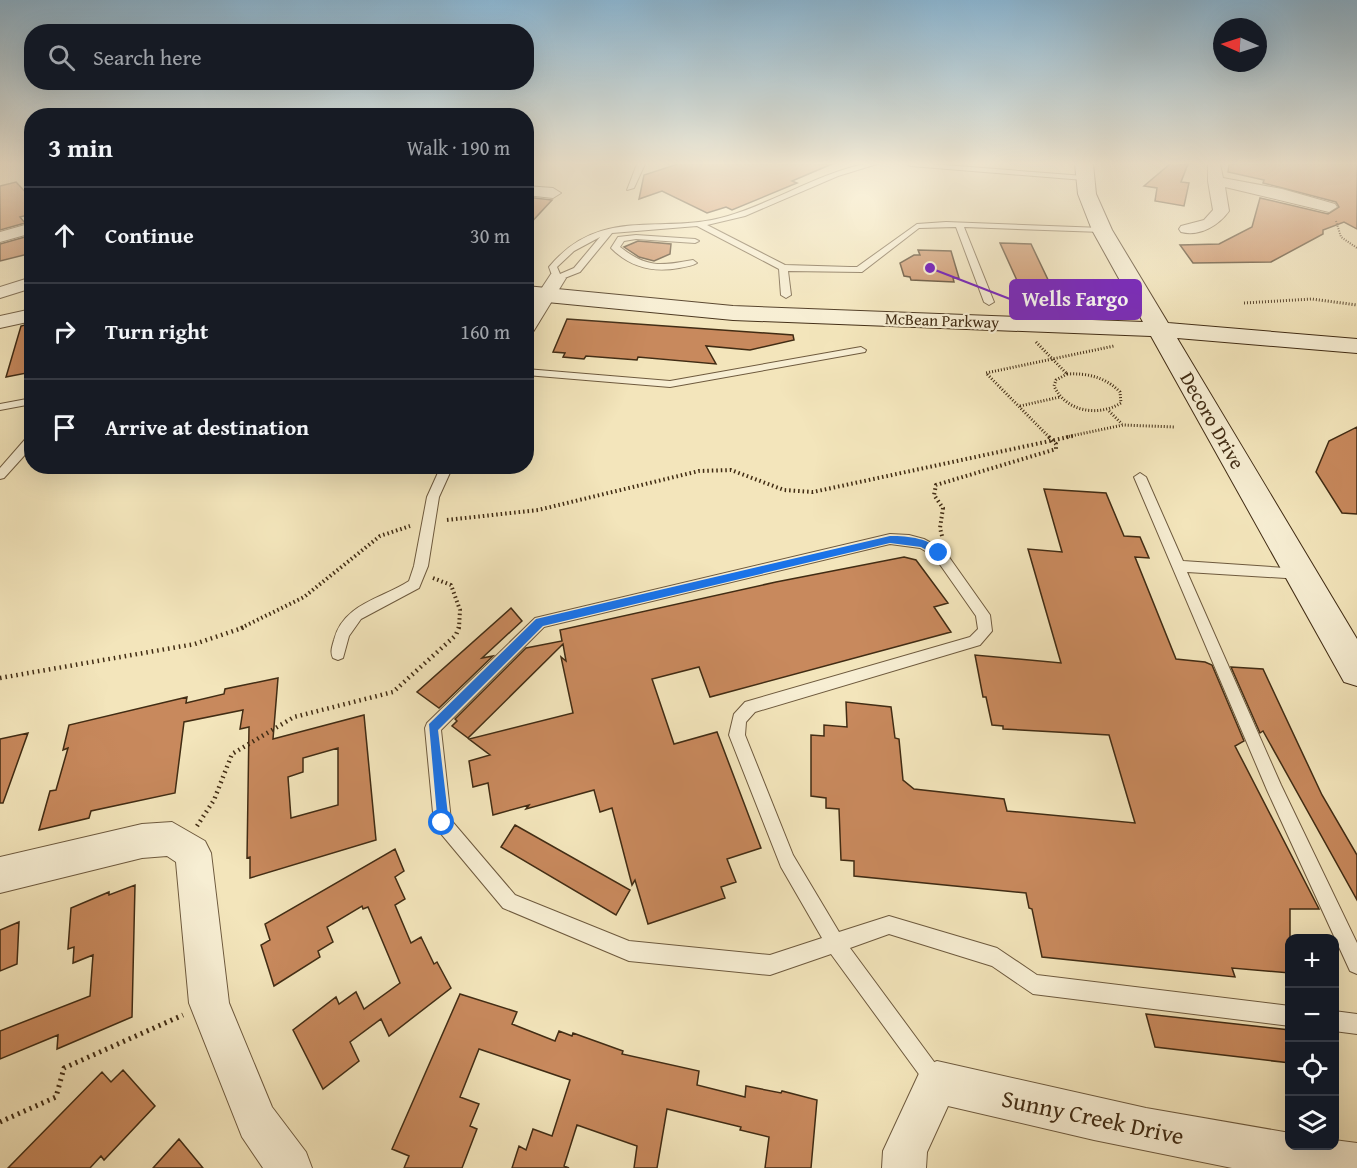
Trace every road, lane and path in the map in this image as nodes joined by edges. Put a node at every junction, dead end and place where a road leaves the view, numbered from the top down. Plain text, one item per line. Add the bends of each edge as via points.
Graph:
1 (721, 219) edge
2 (1097, 219) edge
3 (1214, 219) edge
4 (1334, 219) edge
5 (697, 223) junction
6 (959, 225) junction
7 (1187, 228) dead end
8 (24, 230) edge
9 (1102, 230) junction
10 (608, 232) junction
11 (0, 237) edge
12 (695, 241) dead end
13 (1357, 248) edge
14 (693, 263) dead end
15 (783, 268) junction
16 (24, 285) edge
17 (24, 289) edge
18 (543, 289) edge
19 (0, 293) edge
20 (786, 295) junction
21 (989, 302) junction
22 (1244, 303) dead end
23 (1357, 304) edge
24 (534, 310) edge
25 (24, 317) edge
26 (1153, 318) junction
27 (0, 322) edge
28 (1357, 327) edge
29 (1035, 342) dead end
30 (1117, 344) dead end
31 (1357, 346) edge
32 (861, 350) dead end
33 (1052, 359) junction
34 (534, 373) edge
35 (1067, 374) junction
36 (1060, 397) junction
37 (24, 402) edge
38 (1019, 406) junction
39 (0, 407) edge
40 (1108, 410) junction
41 (1123, 425) junction
42 (1175, 427) dead end
43 (1052, 439) junction
44 (24, 448) edge
45 (443, 474) edge
46 (0, 475) edge
47 (1140, 477) dead end
48 (428, 522) junction
49 (939, 553) junction
50 (1178, 566) junction
51 (1301, 574) junction
52 (418, 575) junction
53 (338, 654) dead end
54 (1357, 671) edge
55 (0, 678) edge
56 (184, 847) junction
57 (0, 875) edge
58 (835, 943) junction
59 (1357, 964) edge
60 (209, 1003) junction
61 (1285, 1015) edge
62 (1339, 1022) edge
63 (1357, 1024) edge
64 (937, 1083) junction
65 (0, 1122) edge
66 (1357, 1165) edge
67 (290, 1168) edge
68 (904, 1168) edge

1 - 5 lane
2 - 9 main road, Decoro Drive
3 - 7 street
4 - 13 path via 1341,237
5 - 10 lane
5 - 15 lane
6 - 9 lane
6 - 15 lane via 917,226 860,270
6 - 21 lane
8 - 11 street
9 - 26 main road, Decoro Drive
10 - 18 lane via 577,270
10 - 18 lane via 583,238 566,250
12 - 14 lane via 636,237 621,239 615,248 648,269
15 - 20 lane
16 - 19 street
17 - 19 street
18 - 20 main road, McBean Parkway via 671,289
18 - 24 street
18 - 26 main road, McBean Parkway via 732,312
20 - 21 main road, McBean Parkway
21 - 26 main road, McBean Parkway
22 - 23 path via 1312,299
25 - 27 street
26 - 28 main road, McBean Parkway via 1250,315
26 - 31 main road, McBean Parkway
26 - 51 main road, Decoro Drive
29 - 33 path
30 - 33 path
32 - 34 lane via 670,384
33 - 35 path
33 - 38 path via 986,373
35 - 36 path via 1056,380
35 - 40 path via 1097,376 1114,386 1120,392 1121,403
36 - 38 path
36 - 40 path via 1088,410
37 - 39 lane
38 - 43 path
40 - 41 path
41 - 42 path
41 - 43 path
43 - 48 path via 813,492 784,490 731,470 699,471 538,510
43 - 49 path via 1056,449 936,485 934,495 943,508 940,528 945,543
44 - 46 lane
45 - 48 lane
47 - 50 lane
48 - 52 lane
48 - 55 path via 380,536 304,597 250,625 195,644
49 - 58 lane via 983,615 985,631 975,642 750,706 739,719 737,735 787,861
49 - 58 lane via 916,542 890,539 540,622 433,728 442,823 509,902 629,951 770,965
50 - 51 lane
50 - 59 lane via 1275,790
51 - 54 main road, Decoro Drive
52 - 53 lane via 406,590 366,607 350,619 340,635
52 - 56 path via 451,585 462,617 456,635 393,692 294,717 232,754 214,800
56 - 57 street via 172,839 142,841
56 - 60 street via 193,853
58 - 61 lane via 889,925 997,958 1033,984
58 - 64 lane
60 - 65 path via 64,1068 56,1097
60 - 67 street via 257,1122
62 - 63 lane
64 - 66 street, Sunny Creek Drive via 1150,1132
64 - 68 street via 905,1151

